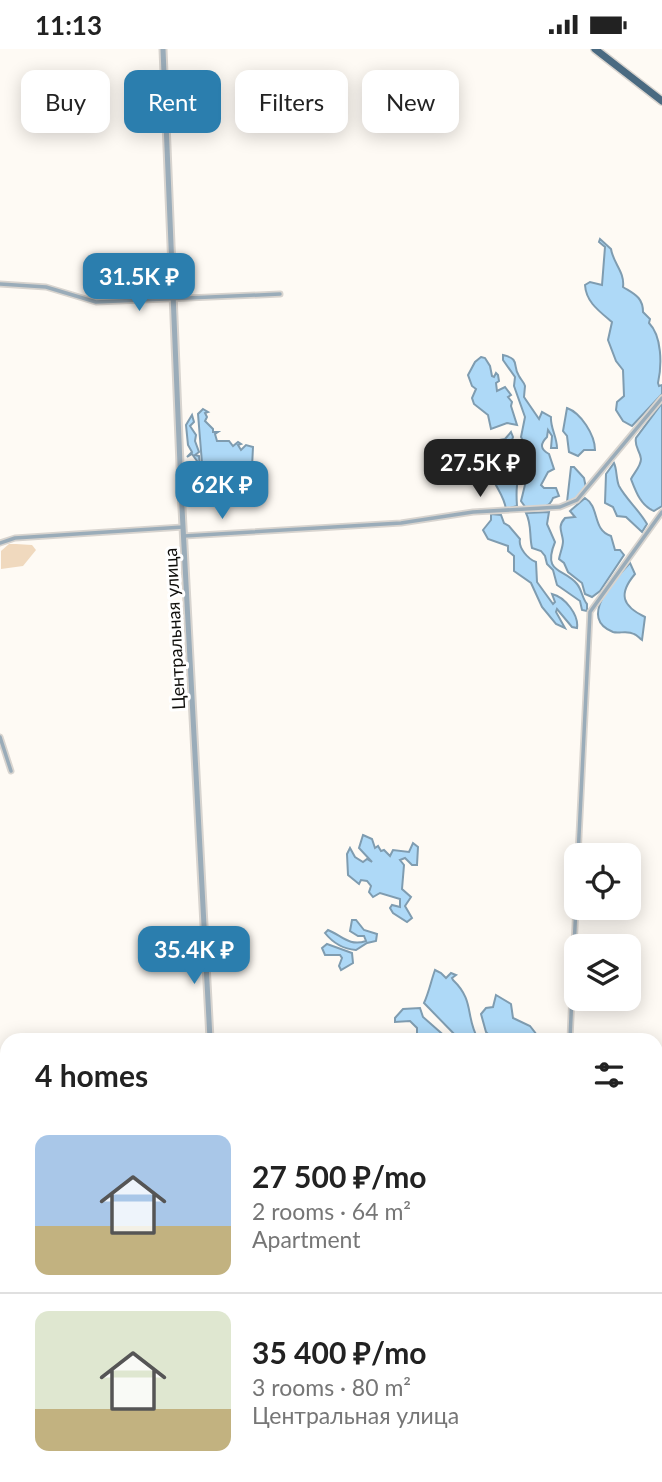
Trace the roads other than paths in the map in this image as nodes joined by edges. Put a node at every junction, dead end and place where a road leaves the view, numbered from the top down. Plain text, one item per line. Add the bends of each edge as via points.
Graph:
1 (163, 49) edge
2 (595, 49) edge
3 (662, 101) edge
4 (0, 284) edge
5 (280, 294) dead end
6 (173, 299) junction
7 (662, 398) edge
8 (662, 512) edge
9 (183, 527) junction
10 (184, 536) junction
11 (0, 543) edge
12 (0, 737) edge
13 (11, 771) dead end
14 (579, 843) edge
15 (575, 920) edge
16 (210, 1033) edge
17 (570, 1033) edge

1 - 6 street, Центральная улица
2 - 3 main road
4 - 6 street via 52,288 93,302
5 - 6 street
6 - 9 street, Центральная улица
7 - 10 street via 578,500 560,507 473,512 383,525
8 - 14 street via 590,612
9 - 10 street, Центральная улица
9 - 11 street via 15,538
10 - 16 street, Центральная улица
12 - 13 street
15 - 17 street

